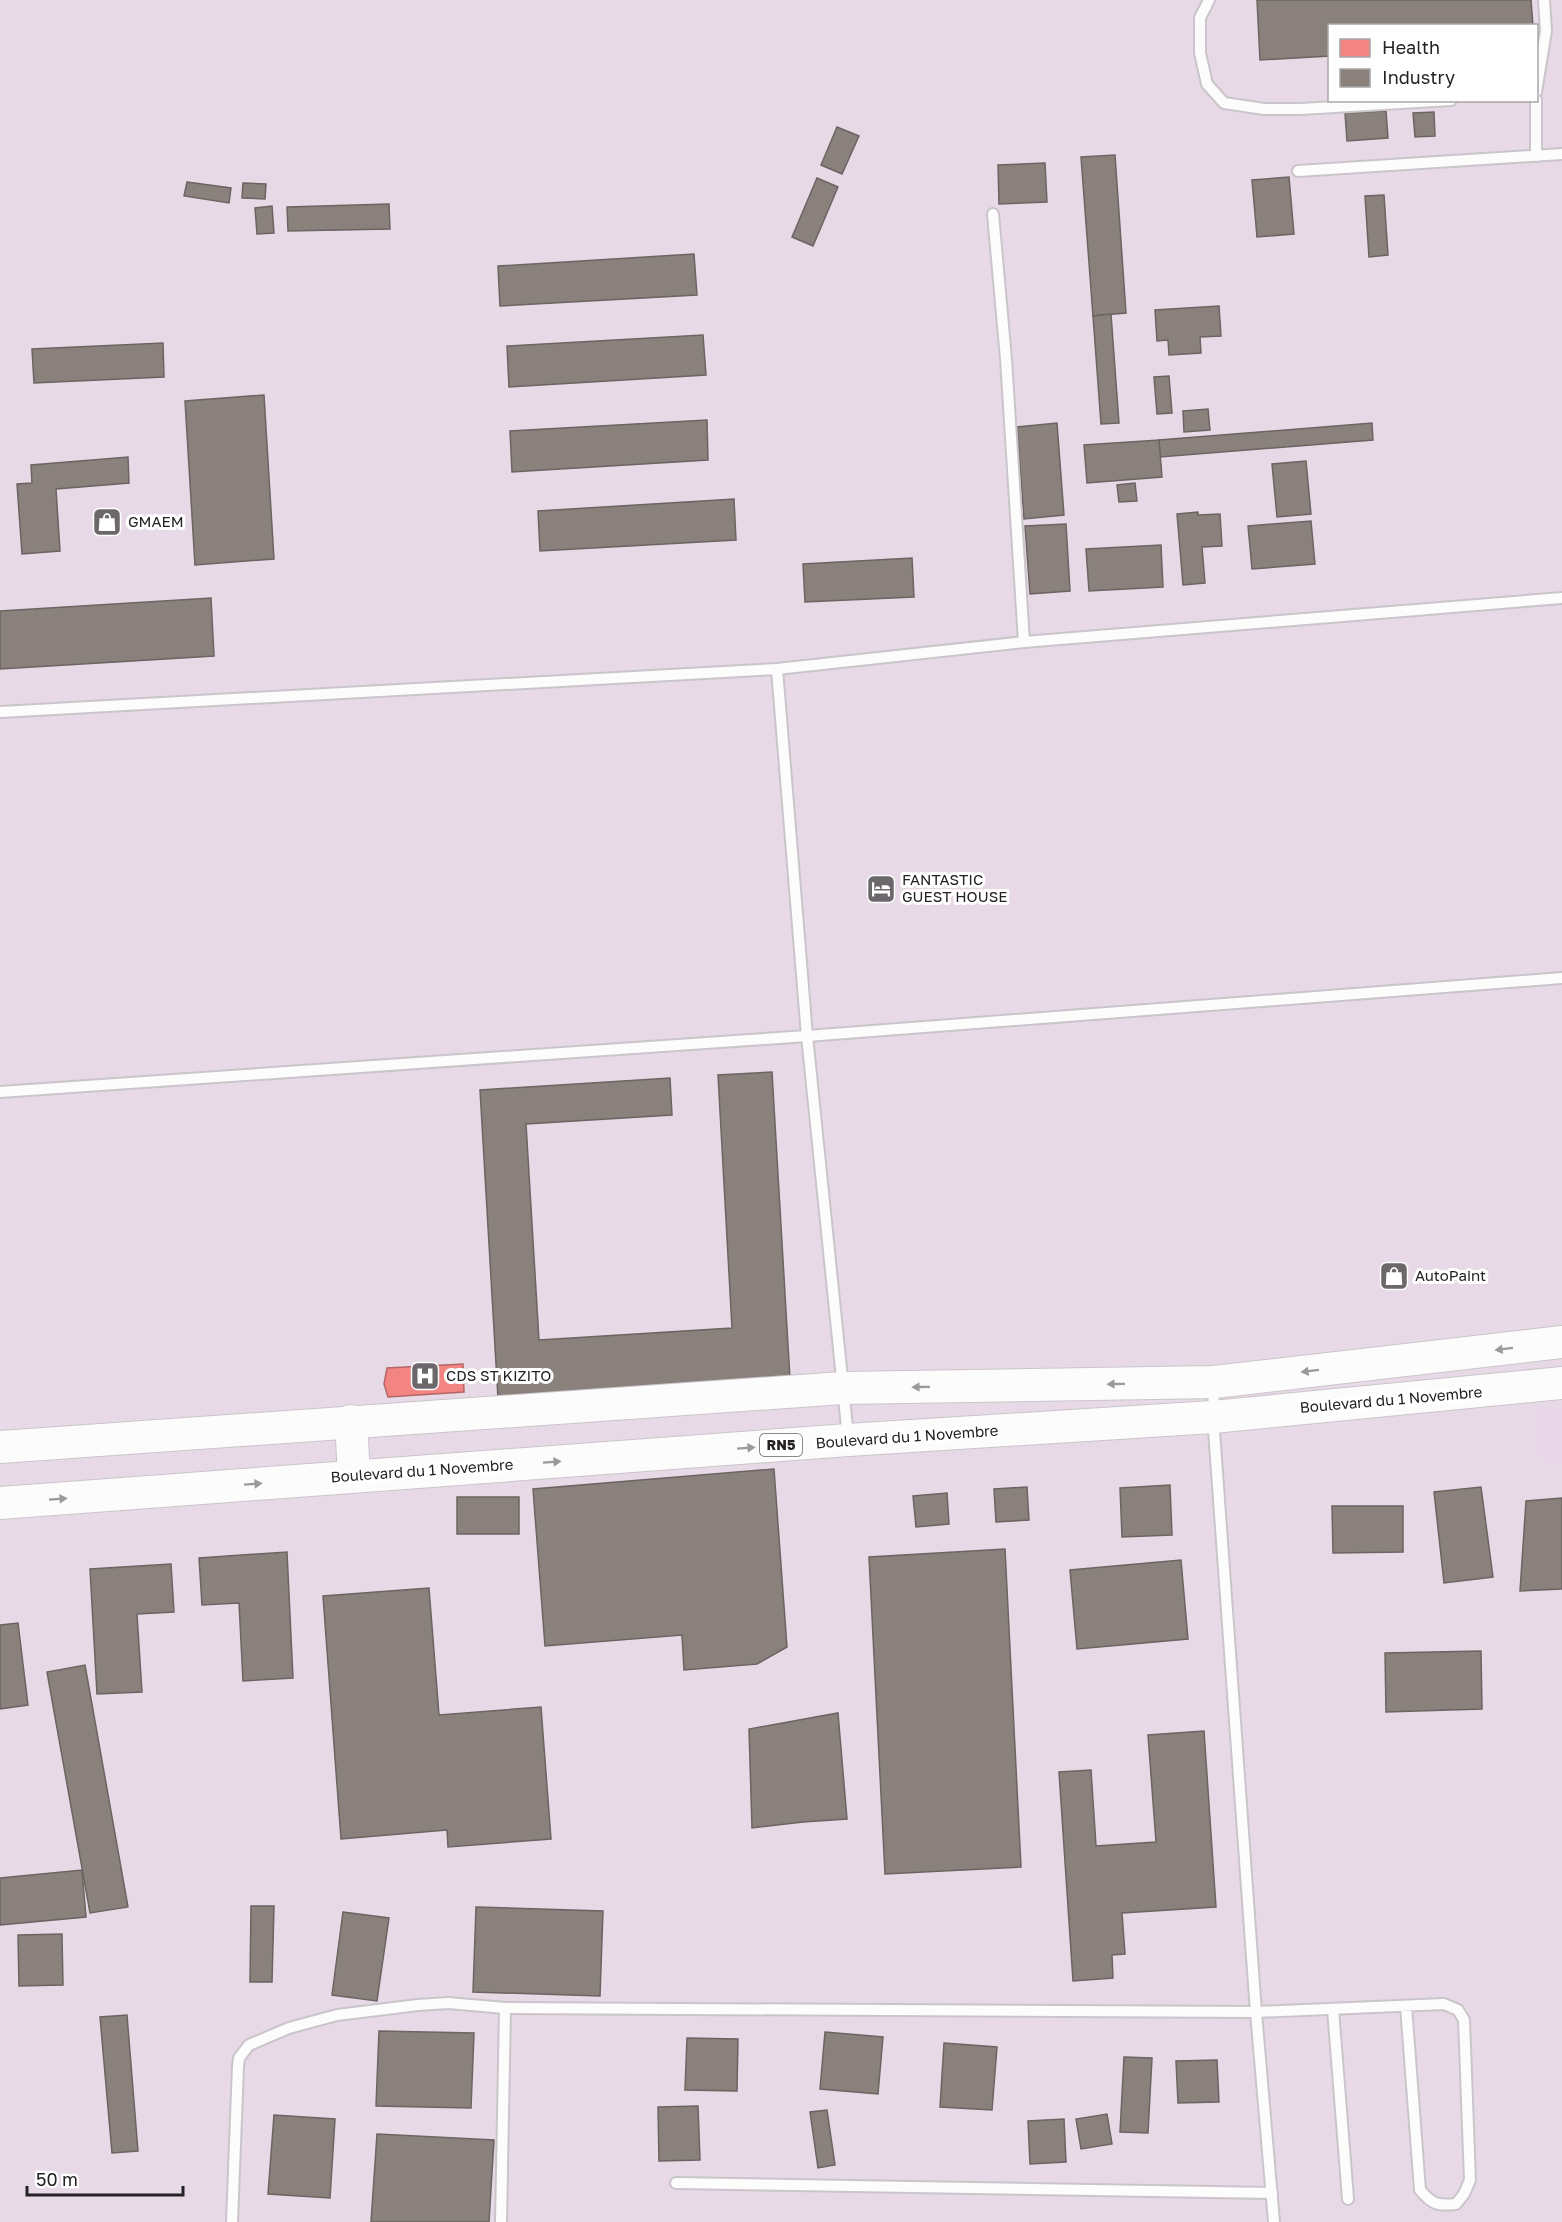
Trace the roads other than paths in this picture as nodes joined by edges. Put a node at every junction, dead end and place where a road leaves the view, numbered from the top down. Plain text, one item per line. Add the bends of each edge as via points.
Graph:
1 (1209, 0) edge
2 (1544, 0) edge
3 (1538, 80) edge
4 (1421, 102) edge
5 (1536, 102) edge
6 (1562, 154) edge
7 (1536, 156) junction
8 (1298, 171) dead end
9 (993, 214) dead end
10 (1562, 598) edge
11 (1024, 642) junction
12 (777, 669) junction
13 (0, 712) edge
14 (1562, 978) edge
15 (807, 1036) junction
16 (0, 1092) edge
17 (1562, 1342) edge
18 (1214, 1382) junction
19 (1562, 1383) edge
20 (843, 1388) junction
21 (1213, 1417) junction
22 (351, 1421) junction
23 (848, 1440) junction
24 (0, 1447) edge
25 (354, 1476) junction
26 (0, 1503) edge
27 (1406, 2006) junction
28 (505, 2008) junction
29 (1333, 2009) junction
30 (1256, 2012) junction
31 (676, 2183) dead end
32 (1272, 2193) junction
33 (1348, 2199) dead end
34 (232, 2222) edge
35 (501, 2222) edge
36 (1274, 2222) edge

1 - 4 lane via 1200,18 1200,53 1208,84 1224,103 1301,110
2 - 3 lane via 1546,31
5 - 7 lane
6 - 7 lane
7 - 8 lane
9 - 11 lane
10 - 11 lane
11 - 12 lane
12 - 13 lane
12 - 15 lane
14 - 15 lane
15 - 16 lane
15 - 20 lane
17 -> 18 main road
18 -> 20 main road
18 - 21 lane
19 - 21 main road, Boulevard du 1 Novembre / RN5
20 - 22 main road
20 - 23 lane
21 - 23 main road, Boulevard du 1 Novembre / RN5
21 - 30 lane
22 - 24 main road
22 - 25 main road
25 -> 23 main road, Boulevard du 1 Novembre / RN5
26 -> 25 main road, Boulevard du 1 Novembre / RN5
27 - 27 lane via 1420,2190 1430,2202 1456,2204 1470,2180 1464,2020 1458,2010 1444,2004
27 - 29 lane
28 - 30 lane
28 - 34 lane via 448,2003 337,2015 289,2028 249,2045 238,2066
28 - 35 lane
29 - 30 lane
29 - 33 lane
30 - 32 lane
31 - 32 lane
32 - 36 lane

